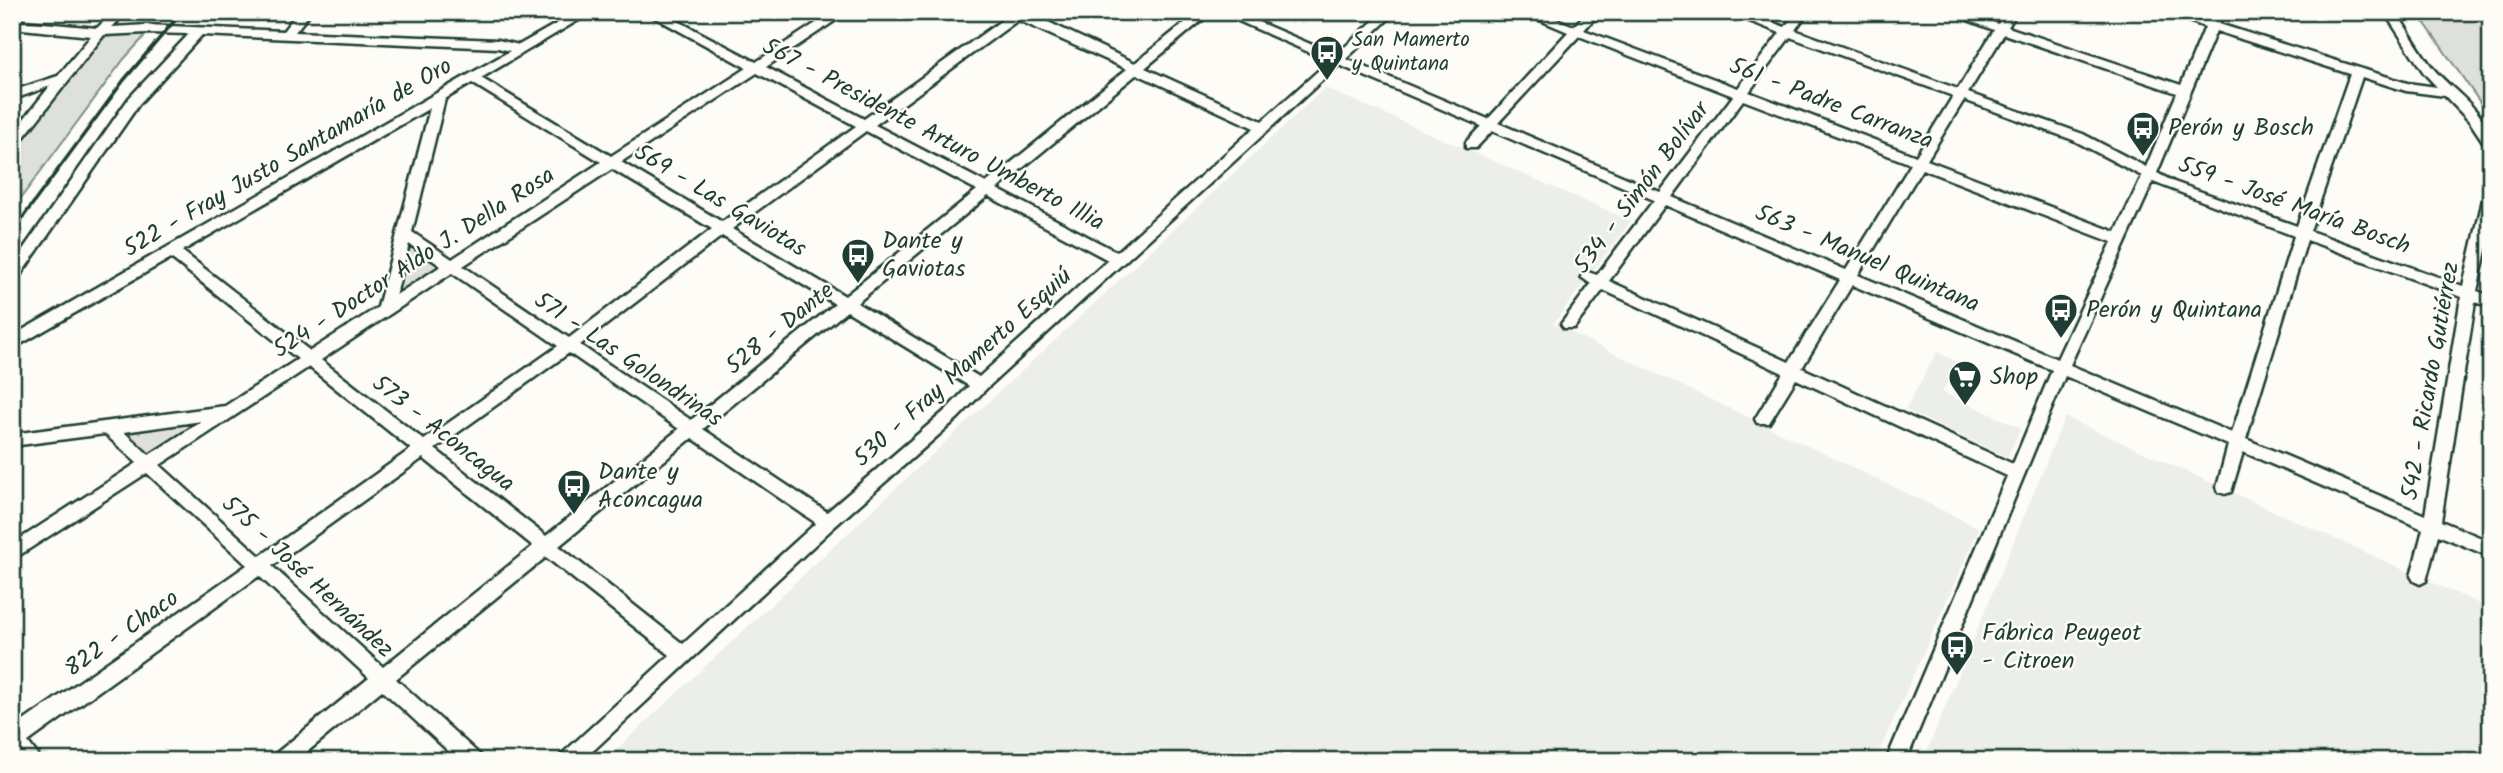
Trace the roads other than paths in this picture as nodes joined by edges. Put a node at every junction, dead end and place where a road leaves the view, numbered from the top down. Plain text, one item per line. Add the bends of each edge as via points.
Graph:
1 (121, 12) edge
2 (305, 12) edge
3 (563, 12) edge
4 (586, 12) edge
5 (651, 12) edge
6 (842, 12) edge
7 (1206, 12) edge
8 (1224, 12) edge
9 (1390, 12) edge
10 (1527, 12) edge
11 (1594, 12) edge
12 (1732, 12) edge
13 (1802, 12) edge
14 (1952, 12) edge
15 (2011, 12) edge
16 (2169, 12) edge
17 (2390, 12) edge
18 (1017, 13) edge
19 (2216, 19) edge
20 (12, 24) edge
21 (560, 27) junction
22 (2001, 29) junction
23 (199, 31) junction
24 (1576, 31) junction
25 (1787, 32) junction
26 (100, 33) junction
27 (285, 36) junction
28 (522, 50) junction
29 (1338, 60) junction
30 (756, 68) junction
31 (1137, 71) junction
32 (2357, 72) junction
33 (472, 78) junction
34 (62, 79) junction
35 (2184, 91) junction
36 (2448, 92) junction
37 (1741, 93) junction
38 (1961, 95) junction
39 (12, 96) edge
40 (439, 98) junction
41 (866, 125) junction
42 (1490, 125) junction
43 (1263, 127) junction
44 (12, 143) edge
45 (2491, 143) edge
46 (1471, 145) dead end
47 (611, 162) junction
48 (1919, 162) junction
49 (2149, 176) junction
50 (989, 190) junction
51 (2491, 195) edge
52 (1661, 198) junction
53 (723, 229) junction
54 (2302, 232) junction
55 (405, 234) junction
56 (2119, 239) junction
57 (171, 250) junction
58 (1119, 259) junction
59 (451, 267) junction
60 (12, 276) edge
61 (1850, 278) junction
62 (1594, 280) junction
63 (2469, 294) junction
64 (2491, 302) edge
65 (846, 305) junction
66 (385, 310) junction
67 (1569, 324) dead end
68 (12, 343) edge
69 (567, 347) junction
70 (308, 359) junction
71 (2061, 368) junction
72 (1793, 371) junction
73 (979, 385) junction
74 (229, 411) junction
75 (1763, 419) dead end
76 (109, 428) junction
77 (691, 430) junction
78 (12, 440) edge
79 (2237, 442) junction
80 (424, 448) junction
81 (148, 464) junction
82 (2017, 473) junction
83 (2225, 487) dead end
84 (828, 522) junction
85 (2432, 526) junction
86 (545, 546) junction
87 (2491, 550) edge
88 (12, 553) edge
89 (260, 566) junction
90 (2420, 576) dead end
91 (685, 656) junction
92 (381, 679) junction
93 (13, 740) edge
94 (32, 761) edge
95 (281, 761) edge
96 (473, 761) edge
97 (568, 761) edge
98 (1896, 761) edge

1 - 26 street
2 - 27 street
3 - 21 street
4 - 21 street, 522 - Fray Justo Santamaría de Oro
5 - 30 street, 567 - Presidente Arturo Umberto Illia
6 - 30 street, 524 - Doctor Aldo J. Della Rosa
7 - 31 street, 528 - Dante
8 - 29 street, 563 - Manuel Quintana
9 - 29 street, 530 - Fray Mamerto Esquiú
10 - 24 street, 561 - Padre Carranza
11 - 24 street
12 - 25 street, 559 - José María Bosch
13 - 25 street, 534 - Simón Bolívar
14 - 22 street
15 - 22 street
16 - 19 street
17 - 36 street
18 - 31 street
18 - 41 street, 822 - Chaco
19 - 32 street
19 - 35 street
20 - 26 street
21 - 28 street, 522 - Fray Justo Santamaría de Oro
22 - 35 street
22 - 38 street
23 - 26 street
23 - 27 street
23 - 60 street via 134,101
24 - 37 street, 561 - Padre Carranza
24 - 42 street
25 - 37 street, 534 - Simón Bolívar
25 - 38 street, 559 - José María Bosch
26 - 34 street
27 - 28 street via 498,44
28 - 33 street, 522 - Fray Justo Santamaría de Oro
29 - 42 street, 563 - Manuel Quintana
29 - 43 street, 530 - Fray Mamerto Esquiú
30 - 41 street, 567 - Presidente Arturo Umberto Illia
30 - 47 street, 524 - Doctor Aldo J. Della Rosa
31 - 43 street
31 - 50 street, 528 - Dante
32 - 36 street via 2406,87
32 - 54 street
33 - 40 street, 522 - Fray Justo Santamaría de Oro
33 - 47 street, 569 - Las Gaviotas
34 - 39 street
34 - 44 street
35 - 49 street
36 - 45 street
37 - 48 street, 561 - Padre Carranza
37 - 52 street, 534 - Simón Bolívar
38 - 48 street
38 - 49 street, 559 - José María Bosch via 2087,141
40 - 55 street
40 - 57 street, 522 - Fray Justo Santamaría de Oro
41 - 50 street, 567 - Presidente Arturo Umberto Illia
41 - 53 street, 822 - Chaco
42 - 46 street
42 - 52 street, 563 - Manuel Quintana
43 - 58 street, 530 - Fray Mamerto Esquiú
47 - 53 street, 569 - Las Gaviotas
47 - 59 street, 524 - Doctor Aldo J. Della Rosa
48 - 56 street, 561 - Padre Carranza
48 - 61 street
49 - 54 street, 559 - José María Bosch
49 - 56 street
50 - 58 street, 567 - Presidente Arturo Umberto Illia
50 - 65 street, 528 - Dante
51 - 63 street, 542 - Ricardo Gutiérrez
52 - 61 street, 563 - Manuel Quintana
52 - 62 street, 534 - Simón Bolívar
53 - 65 street, 569 - Las Gaviotas
53 - 69 street, 822 - Chaco
54 - 63 street, 559 - José María Bosch
54 - 79 street
55 - 59 street, 571 - Las Golondrinas
55 - 66 street
56 - 71 street
57 - 68 street, 522 - Fray Justo Santamaría de Oro
57 - 70 street, 573 - Aconcagua
58 - 73 street, 530 - Fray Mamerto Esquiú
59 - 66 street, 524 - Doctor Aldo J. Della Rosa
59 - 69 street, 571 - Las Golondrinas
61 - 71 street, 563 - Manuel Quintana
61 - 72 street
62 - 67 street, 534 - Simón Bolívar
62 - 72 street
63 - 64 street, 559 - José María Bosch
63 - 85 street, 542 - Ricardo Gutiérrez
65 - 73 street, 569 - Las Gaviotas
65 - 77 street, 528 - Dante
66 - 70 street, 524 - Doctor Aldo J. Della Rosa
69 - 77 street, 571 - Las Golondrinas
69 - 80 street, 822 - Chaco
70 - 74 street, 524 - Doctor Aldo J. Della Rosa
70 - 80 street, 573 - Aconcagua
71 - 79 street, 563 - Manuel Quintana
71 - 82 street
72 - 75 street
72 - 82 street
73 - 84 street, 530 - Fray Mamerto Esquiú via 953,414
74 - 76 street
74 - 81 street, 524 - Doctor Aldo J. Della Rosa
76 - 78 street
76 - 81 street, 575 - José Hernández
77 - 84 street, 571 - Las Golondrinas
77 - 86 street, 528 - Dante
79 - 83 street
79 - 85 street, 563 - Manuel Quintana
80 - 86 street, 573 - Aconcagua
80 - 89 street, 822 - Chaco
81 - 88 street, 524 - Doctor Aldo J. Della Rosa
81 - 89 street, 575 - José Hernández
82 - 98 street
84 - 91 street, 530 - Fray Mamerto Esquiú
85 - 87 street, 563 - Manuel Quintana
85 - 90 street, 542 - Ricardo Gutiérrez
86 - 91 street, 573 - Aconcagua
86 - 92 street, 528 - Dante
89 - 92 street, 575 - José Hernández
89 - 93 street, 822 - Chaco
91 - 97 street, 530 - Fray Mamerto Esquiú
92 - 95 street, 528 - Dante
92 - 96 street, 575 - José Hernández
93 - 94 street

